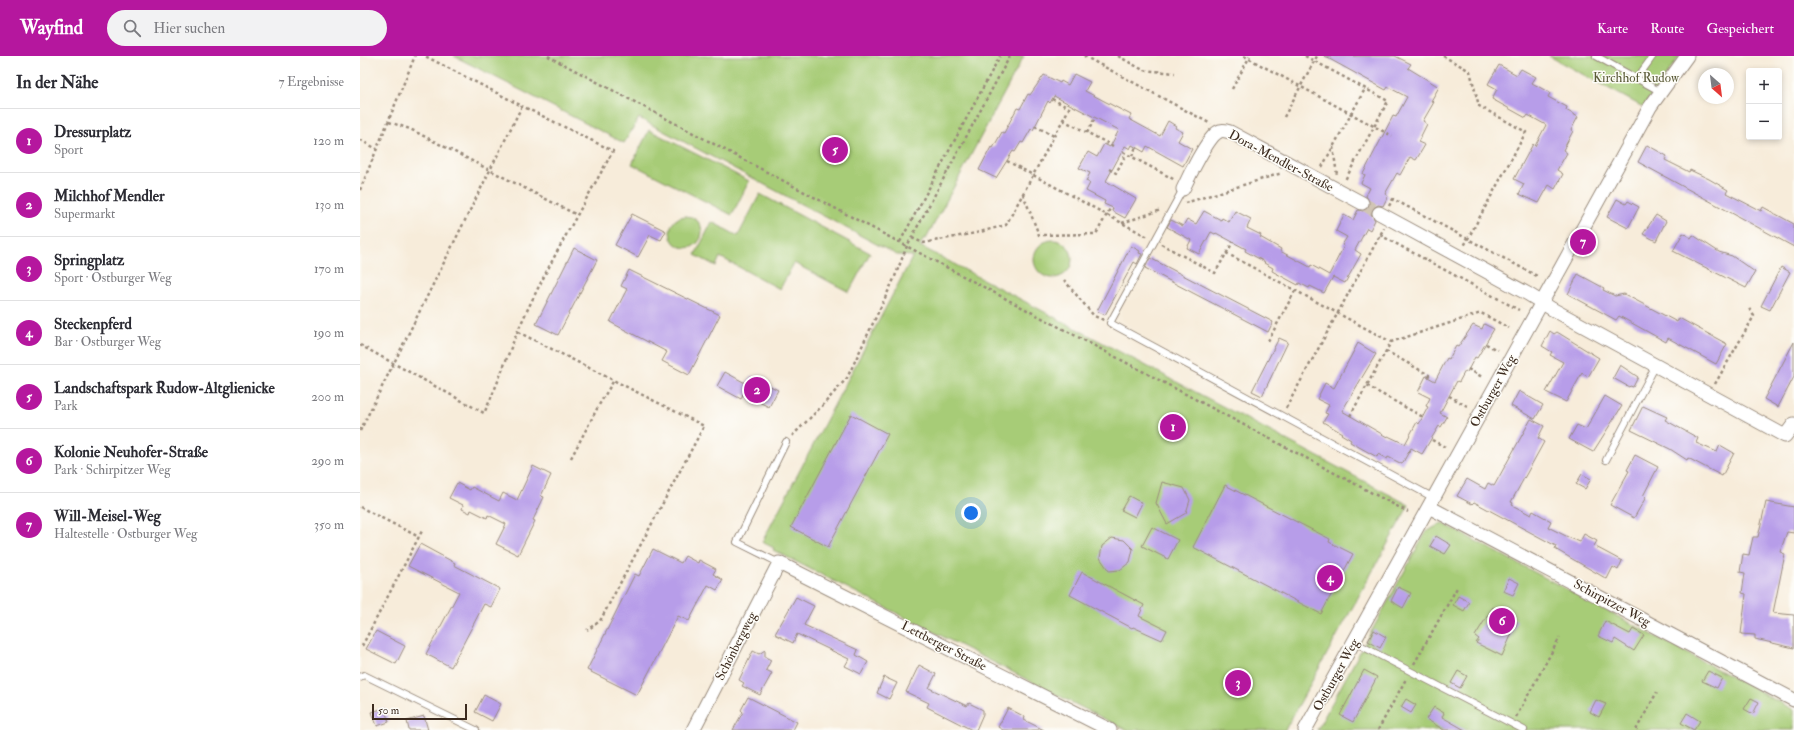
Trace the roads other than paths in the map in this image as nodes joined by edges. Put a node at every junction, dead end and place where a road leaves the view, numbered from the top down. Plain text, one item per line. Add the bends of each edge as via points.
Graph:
1 (1596, 56) edge
2 (1653, 56) edge
3 (1687, 56) edge
4 (1637, 78) junction
5 (1661, 92) junction
6 (1184, 187) joint
7 (1362, 204) tunnel mouth
8 (1384, 216) tunnel mouth
9 (1542, 303) junction
10 (1656, 365) junction
11 (1794, 424) edge
12 (786, 442) road end
13 (1606, 460) dead end
14 (1431, 502) junction
15 (779, 563) junction
16 (1354, 642) junction
17 (360, 677) edge
18 (1794, 700) edge
19 (476, 730) edge
20 (693, 730) edge
21 (1110, 730) edge
22 (1305, 730) edge
23 (1524, 730) edge

1 - 4 lane
2 - 4 lane
3 - 5 street, Ostburger Weg
4 - 5 lane
5 - 9 street, Ostburger Weg via 1650,107
6 - 7 street, Dora-Mendler-Straße via 1204,149 1216,132 1223,130 1316,178 1338,186
6 - 14 lane via 1176,206 1110,323 1282,416
8 - 9 street
9 - 10 street
9 - 14 street, Ostburger Weg
10 - 11 street via 1785,436
10 - 13 lane
12 - 15 lane via 737,542
14 - 16 street, Ostburger Weg
14 - 18 street, Schirpitzer Weg
15 - 20 street, Schönbergweg
15 - 21 street, Lettberger Straße
16 - 22 street, Ostburger Weg
16 - 23 lane
17 - 19 lane via 364,675

